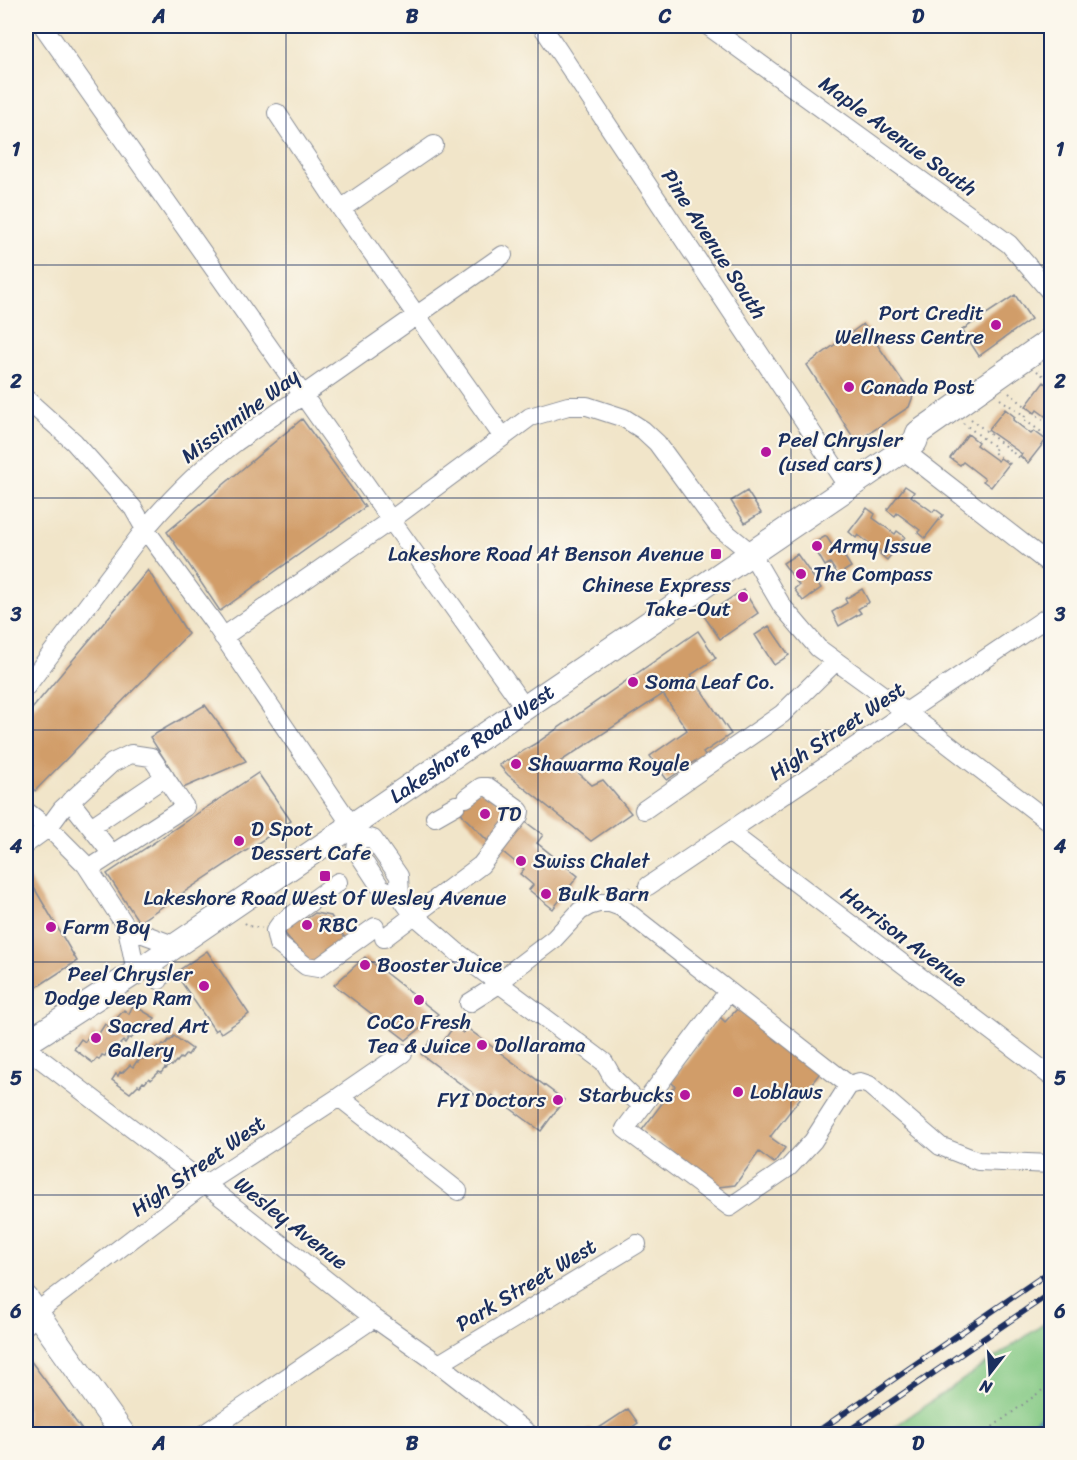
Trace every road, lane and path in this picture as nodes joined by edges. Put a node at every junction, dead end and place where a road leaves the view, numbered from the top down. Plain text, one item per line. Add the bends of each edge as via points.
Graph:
1 (43, 26) edge
2 (542, 26) edge
3 (708, 26) edge
4 (277, 113) dead end
5 (434, 145) dead end
6 (341, 209) junction
7 (503, 255) dead end
8 (1052, 294) edge
9 (416, 316) junction
10 (1052, 339) edge
11 (1046, 369) edge
12 (1000, 393) junction
13 (304, 396) junction
14 (26, 399) edge
15 (964, 419) junction
16 (1052, 427) edge
17 (503, 437) junction
18 (1050, 438) dead end
19 (909, 446) junction
20 (1021, 459) dead end
21 (1012, 465) dead end
22 (848, 487) junction
23 (391, 520) junction
24 (145, 529) junction
25 (751, 553) junction
26 (1052, 566) edge
27 (1052, 614) edge
28 (223, 637) junction
29 (836, 661) junction
30 (26, 687) edge
31 (525, 708) junction
32 (906, 712) junction
33 (165, 777) junction
34 (70, 801) junction
35 (644, 810) dead end
36 (26, 811) edge
37 (435, 817) dead end
38 (1052, 824) edge
39 (91, 827) junction
40 (48, 828) junction
41 (355, 830) junction
42 (729, 832) junction
43 (26, 843) edge
44 (112, 854) junction
45 (89, 869) junction
46 (338, 882) dead end
47 (648, 886) joint
48 (615, 905) junction
49 (415, 915) junction
50 (127, 928) junction
51 (173, 945) junction
52 (148, 971) junction
53 (499, 984) junction
54 (728, 992) junction
55 (469, 1003) dead end
56 (26, 1046) edge
57 (403, 1053) dead end
58 (1052, 1077) edge
59 (849, 1085) junction
60 (339, 1097) junction
61 (642, 1106) junction
62 (1052, 1164) edge
63 (205, 1184) junction
64 (458, 1191) dead end
65 (637, 1244) dead end
66 (29, 1312) edge
67 (375, 1318) junction
68 (439, 1364) junction
69 (1052, 1383) edge
70 (123, 1434) edge
71 (204, 1434) edge
72 (529, 1434) edge
73 (983, 1434) edge

1 - 13 street
2 - 22 street, Pine Avenue South
3 - 8 street, Maple Avenue South via 1009,244
4 - 6 street
5 - 6 street
6 - 9 street
7 - 9 street, Missinnihe Way
9 - 13 street, Missinnihe Way
9 - 17 street
10 - 19 main road, Lakeshore Road West via 918,433
11 - 12 main road, Lakeshore Road West
12 - 15 main road, Lakeshore Road West
12 - 16 path
12 - 18 path via 1025,416 1023,419
13 - 23 street
13 - 24 street, Missinnihe Way via 222,453 164,506
14 - 24 street via 82,451 133,508
15 - 19 main road, Lakeshore Road West via 927,444
15 - 20 path
15 - 21 path via 996,448 993,452
17 - 23 street
17 - 25 street via 530,417 568,405 587,406 624,418 657,443 718,526
19 - 22 main road, Lakeshore Road West
19 - 26 street
22 - 25 main road, Lakeshore Road West
23 - 28 street
23 - 31 street
24 - 28 street
24 - 30 street, Missinnihe Way
25 - 29 street via 782,606 818,648
25 - 31 main road, Lakeshore Road West
27 - 32 street, High Street West
28 - 41 street
29 - 32 street
29 - 35 street via 782,714
31 - 41 main road, Lakeshore Road West
32 - 38 street
32 - 42 street, High Street West
33 - 34 street via 151,757 131,754 112,763
33 - 39 street
33 - 44 street via 185,807
34 - 39 street
34 - 40 street
36 - 40 street
37 - 49 street via 481,787 488,787 520,813 487,860
39 - 44 street
40 - 43 street
40 - 45 street
41 - 49 street via 356,850 381,888 400,896
41 - 51 main road, Lakeshore Road West
42 - 47 street, High Street West
42 - 58 street, Harrison Avenue
44 - 45 street
45 - 50 street
46 - 49 street via 280,924 275,932 278,944 306,966 318,968
47 - 48 path via 635,881
48 - 53 street via 599,903 579,911 554,939
48 - 54 street
49 - 53 street
50 - 51 street
50 - 52 street
51 - 52 main road, Lakeshore Road West
52 - 56 main road, Lakeshore Road West
53 - 55 street
53 - 61 street via 604,1062 613,1078
54 - 59 street
54 - 61 street
56 - 63 street, Wesley Avenue
57 - 60 street, High Street West
59 - 61 street via 813,1140 789,1167 730,1207 625,1129
59 - 62 street via 869,1085 940,1146 978,1161
60 - 63 street, High Street West
60 - 64 street
63 - 66 street, High Street West
63 - 67 street, Wesley Avenue
65 - 68 street, Park Street West
66 - 70 main road
67 - 68 street, Wesley Avenue
67 - 71 street
68 - 72 street, Wesley Avenue
69 - 73 path

